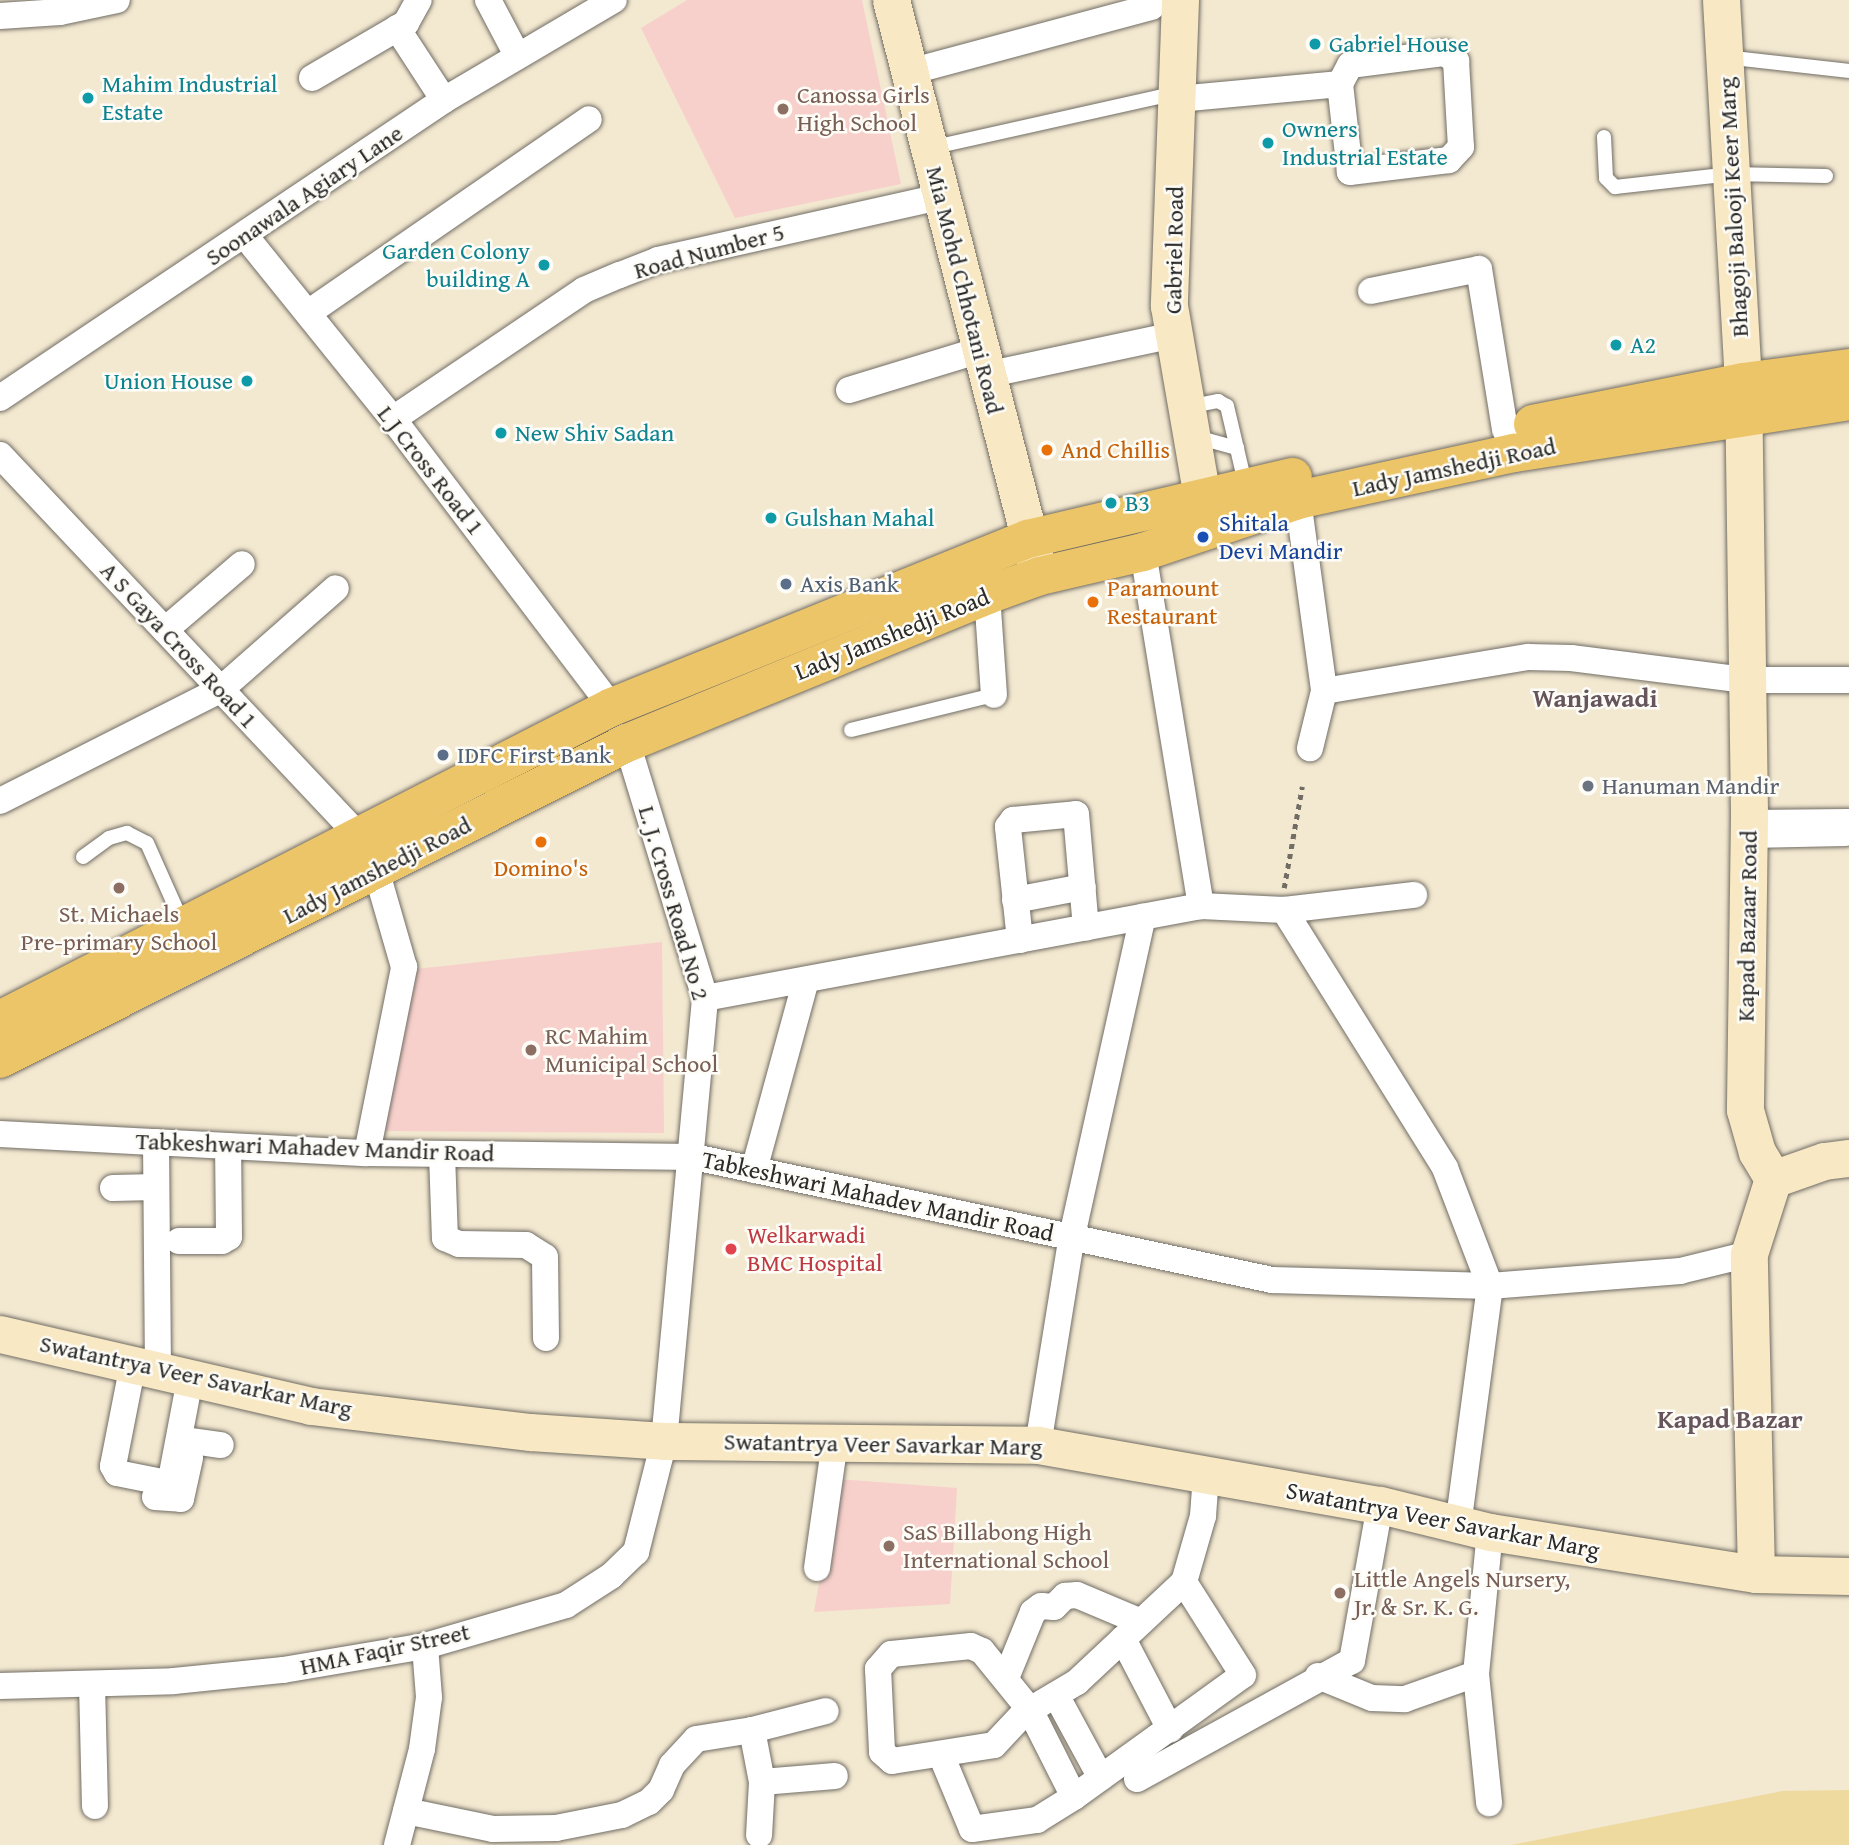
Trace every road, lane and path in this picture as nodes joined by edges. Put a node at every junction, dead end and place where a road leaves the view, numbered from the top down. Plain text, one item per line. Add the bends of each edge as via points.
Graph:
1 (117, 0) edge
2 (419, 0) edge
3 (488, 0) edge
4 (614, 0) edge
5 (891, 0) edge
6 (1721, 0) edge
7 (1165, 3) edge
8 (0, 16) edge
9 (397, 28) junction
10 (517, 55) junction
11 (1725, 57) junction
12 (1849, 71) edge
13 (909, 72) junction
14 (312, 78) dead end
15 (1340, 84) junction
16 (1178, 96) junction
17 (443, 100) junction
18 (589, 119) dead end
19 (1604, 137) dead end
20 (929, 148) junction
21 (1731, 174) junction
22 (1826, 176) dead end
23 (939, 197) junction
24 (246, 237) junction
25 (1371, 291) dead end
26 (307, 313) junction
27 (1174, 335) junction
28 (983, 363) junction
29 (1849, 368) edge
30 (849, 390) dead end
31 (0, 398) edge
32 (1742, 398) junction
33 (1849, 401) edge
34 (393, 419) junction
35 (1189, 422) junction
36 (1505, 430) junction
37 (1237, 448) junction
38 (0, 455) edge
39 (1246, 488) junction
40 (1202, 498) junction
41 (1298, 500) junction
42 (1028, 539) junction
43 (1143, 552) junction
44 (242, 564) dead end
45 (1040, 576) junction
46 (336, 587) dead end
47 (987, 595) junction
48 (165, 631) junction
49 (1746, 680) junction
50 (1849, 680) edge
51 (220, 690) junction
52 (1324, 691) junction
53 (994, 695) joint
54 (612, 707) junction
55 (851, 730) dead end
56 (627, 743) junction
57 (1310, 748) dead end
58 (1302, 787) dead end
59 (0, 801) edge
60 (1847, 824) edge
61 (1749, 826) junction
62 (358, 835) junction
63 (83, 857) dead end
64 (376, 870) junction
65 (1083, 887) junction
66 (1415, 895) dead end
67 (1016, 900) junction
68 (1201, 906) junction
69 (1284, 910) junction
70 (1143, 917) junction
71 (184, 925) junction
72 (1086, 928) junction
73 (1020, 940) junction
74 (806, 980) junction
75 (705, 998) junction
76 (0, 1020) edge
77 (0, 1059) edge
78 (0, 1134) edge
79 (156, 1142) junction
80 (228, 1146) junction
81 (368, 1153) junction
82 (442, 1154) junction
83 (694, 1157) junction
84 (1849, 1158) edge
85 (754, 1170) junction
86 (1773, 1179) junction
87 (156, 1187) junction
88 (113, 1188) dead end
89 (1072, 1236) junction
90 (179, 1241) dead end
91 (1749, 1254) junction
92 (1490, 1286) junction
93 (0, 1334) edge
94 (545, 1338) dead end
95 (171, 1374) junction
96 (192, 1441) junction
97 (664, 1441) junction
98 (835, 1441) junction
99 (221, 1445) dead end
100 (1038, 1445) junction
101 (1206, 1475) junction
102 (155, 1497) dead end
103 (1380, 1505) junction
104 (1474, 1530) junction
105 (817, 1568) dead end
106 (1756, 1574) junction
107 (1849, 1576) edge
108 (1184, 1581) junction
109 (1132, 1631) junction
110 (425, 1646) junction
111 (1476, 1674) junction
112 (1318, 1676) junction
113 (1006, 1678) junction
114 (92, 1684) junction
115 (0, 1686) edge
116 (1056, 1695) junction
117 (1030, 1710) junction
118 (826, 1711) dead end
119 (1170, 1729) junction
120 (752, 1730) junction
121 (942, 1757) junction
122 (835, 1776) dead end
123 (1101, 1778) junction
124 (1138, 1779) dead end
125 (762, 1783) junction
126 (1074, 1797) junction
127 (1489, 1803) dead end
128 (95, 1806) dead end
129 (405, 1811) junction
130 (759, 1835) dead end
131 (397, 1845) edge

1 - 8 street via 60,12
2 - 9 street via 406,23
3 - 10 street
4 - 10 street, Soonawala Agiary Lane
5 - 13 street, Mia Mohd Chhotani Road
6 - 11 street, Bhagoji Balooji Keer Marg
7 - 13 street
7 - 16 street, Gabriel Road
9 - 14 street
9 - 17 street
10 - 17 street, Soonawala Agiary Lane
11 - 12 lane
11 - 21 street, Bhagoji Balooji Keer Marg
13 - 20 street, Mia Mohd Chhotani Road
15 - 15 street via 1350,65 1445,53 1456,61 1461,147 1449,160 1350,172
15 - 16 street
16 - 20 lane
16 - 27 street, Gabriel Road via 1169,306
17 - 24 street, Soonawala Agiary Lane
18 - 26 street
19 - 21 lane via 1606,178 1615,187
20 - 23 street, Mia Mohd Chhotani Road
21 - 22 lane
21 - 32 street, Bhagoji Balooji Keer Marg
23 - 28 street, Mia Mohd Chhotani Road
23 - 34 street, Road Number 5 via 658,260 620,275 562,304
24 - 26 street, L J Cross Road 1
24 - 31 street, Soonawala Agiary Lane
25 - 36 street via 1479,269
26 - 34 street, L J Cross Road 1
27 - 28 street
27 - 35 street, Gabriel Road
28 - 30 street
28 - 42 street, Mia Mohd Chhotani Road
29 - 32 main road, Lady Jamshedji Road
32 - 33 main road, Lady Jamshedji Road
32 - 36 main road, Lady Jamshedji Road
32 - 41 main road, Lady Jamshedji Road
32 - 49 street, Kapad Bazaar Road
34 - 54 street, L J Cross Road 1
35 - 37 lane
35 - 37 lane via 1223,402
35 - 40 street, Gabriel Road
36 - 39 main road, Lady Jamshedji Road
37 - 39 lane
38 - 48 street, A S Gaya Cross Road 1
39 - 40 main road, Lady Jamshedji Road
40 - 42 main road, Lady Jamshedji Road
41 - 43 main road, Lady Jamshedji Road
41 - 52 street
42 - 45 street, Mia Mohd Chhotani Road
42 - 54 main road, Lady Jamshedji Road
43 - 45 main road, Lady Jamshedji Road
43 - 68 street
44 - 48 street
45 - 47 main road, Lady Jamshedji Road
46 - 51 street
47 - 53 street
47 - 56 main road, Lady Jamshedji Road
48 - 51 street, A S Gaya Cross Road 1
49 - 50 street
49 - 52 street via 1571,658 1528,657
49 - 61 street, Kapad Bazaar Road
51 - 59 street
51 - 62 street, A S Gaya Cross Road 1
52 - 57 street
53 - 55 lane
54 - 62 main road, Lady Jamshedji Road
56 - 64 main road, Lady Jamshedji Road
56 - 75 street, L. J. Cross Road No 2
58 - 69 path
60 - 61 street
61 - 86 street, Kapad Bazaar Road via 1745,1110 1757,1152
62 - 71 main road, Lady Jamshedji Road
63 - 71 lane via 108,838 127,833 147,843
64 - 77 main road, Lady Jamshedji Road
64 - 81 street via 404,967
65 - 67 street
65 - 67 street via 1076,814 1013,820 1008,827
65 - 72 street
66 - 69 street
67 - 73 street
68 - 69 street
68 - 70 street
69 - 92 street via 1445,1168
70 - 72 street
70 - 89 street
71 - 76 main road, Lady Jamshedji Road
72 - 73 street
73 - 74 street
74 - 75 street
74 - 85 street
75 - 83 street, L. J. Cross Road No 2
78 - 79 street, Tabkeshwari Mahadev Mandir Road
79 - 80 street, Tabkeshwari Mahadev Mandir Road
79 - 87 street
80 - 81 street, Tabkeshwari Mahadev Mandir Road
80 - 90 street via 229,1237
81 - 82 street, Tabkeshwari Mahadev Mandir Road
82 - 83 street, Tabkeshwari Mahadev Mandir Road
82 - 94 street via 446,1238 458,1244 526,1245 545,1256
83 - 85 street, Tabkeshwari Mahadev Mandir Road
83 - 97 street, L. J. Cross Road No 2
84 - 86 street via 1824,1161
85 - 89 street, Tabkeshwari Mahadev Mandir Road
86 - 91 street
87 - 88 street
87 - 95 street
89 - 92 street, Tabkeshwari Mahadev Mandir Road via 1272,1280
89 - 100 street
91 - 92 street, Tabkeshwari Mahadev Mandir Road via 1680,1271
91 - 106 street
92 - 104 street
93 - 95 street, Swatantrya Veer Savarkar Marg
95 - 96 street
95 - 97 street, Swatantrya Veer Savarkar Marg via 311,1406 530,1432
96 - 99 street
96 - 102 street via 183,1497
97 - 98 street, Swatantrya Veer Savarkar Marg
97 - 110 street, HMA Faqir Street via 636,1552 611,1576 566,1605
98 - 100 street, Swatantrya Veer Savarkar Marg
98 - 105 street
100 - 101 street, Swatantrya Veer Savarkar Marg
101 - 103 street, Swatantrya Veer Savarkar Marg
101 - 108 street via 1203,1516
103 - 104 street, Swatantrya Veer Savarkar Marg
103 - 112 street via 1352,1661
104 - 106 street, Swatantrya Veer Savarkar Marg
104 - 111 street
106 - 107 street, Swatantrya Veer Savarkar Marg
108 - 109 street
108 - 119 street via 1243,1675
109 - 113 street via 1077,1595 1065,1596 1054,1606 1041,1605 1033,1612
109 - 116 street via 1077,1682
109 - 119 street
110 - 114 street, HMA Faqir Street via 283,1670
110 - 129 street via 429,1697
111 - 112 street via 1405,1699 1371,1698
111 - 127 street
112 - 124 street
113 - 117 street
113 - 121 street via 982,1651 971,1646 891,1654 882,1660 878,1669 882,1752 892,1761 903,1762
114 - 115 street, HMA Faqir Street
114 - 128 street
116 - 117 street
116 - 123 street
117 - 121 street via 994,1745
117 - 126 street
118 - 120 street
119 - 123 street
120 - 125 street
120 - 129 street via 696,1738 672,1765 661,1790 649,1802 622,1815 556,1828 493,1829
121 - 126 street via 972,1829 1037,1820
122 - 125 street
123 - 126 street
125 - 130 street
129 - 131 street

